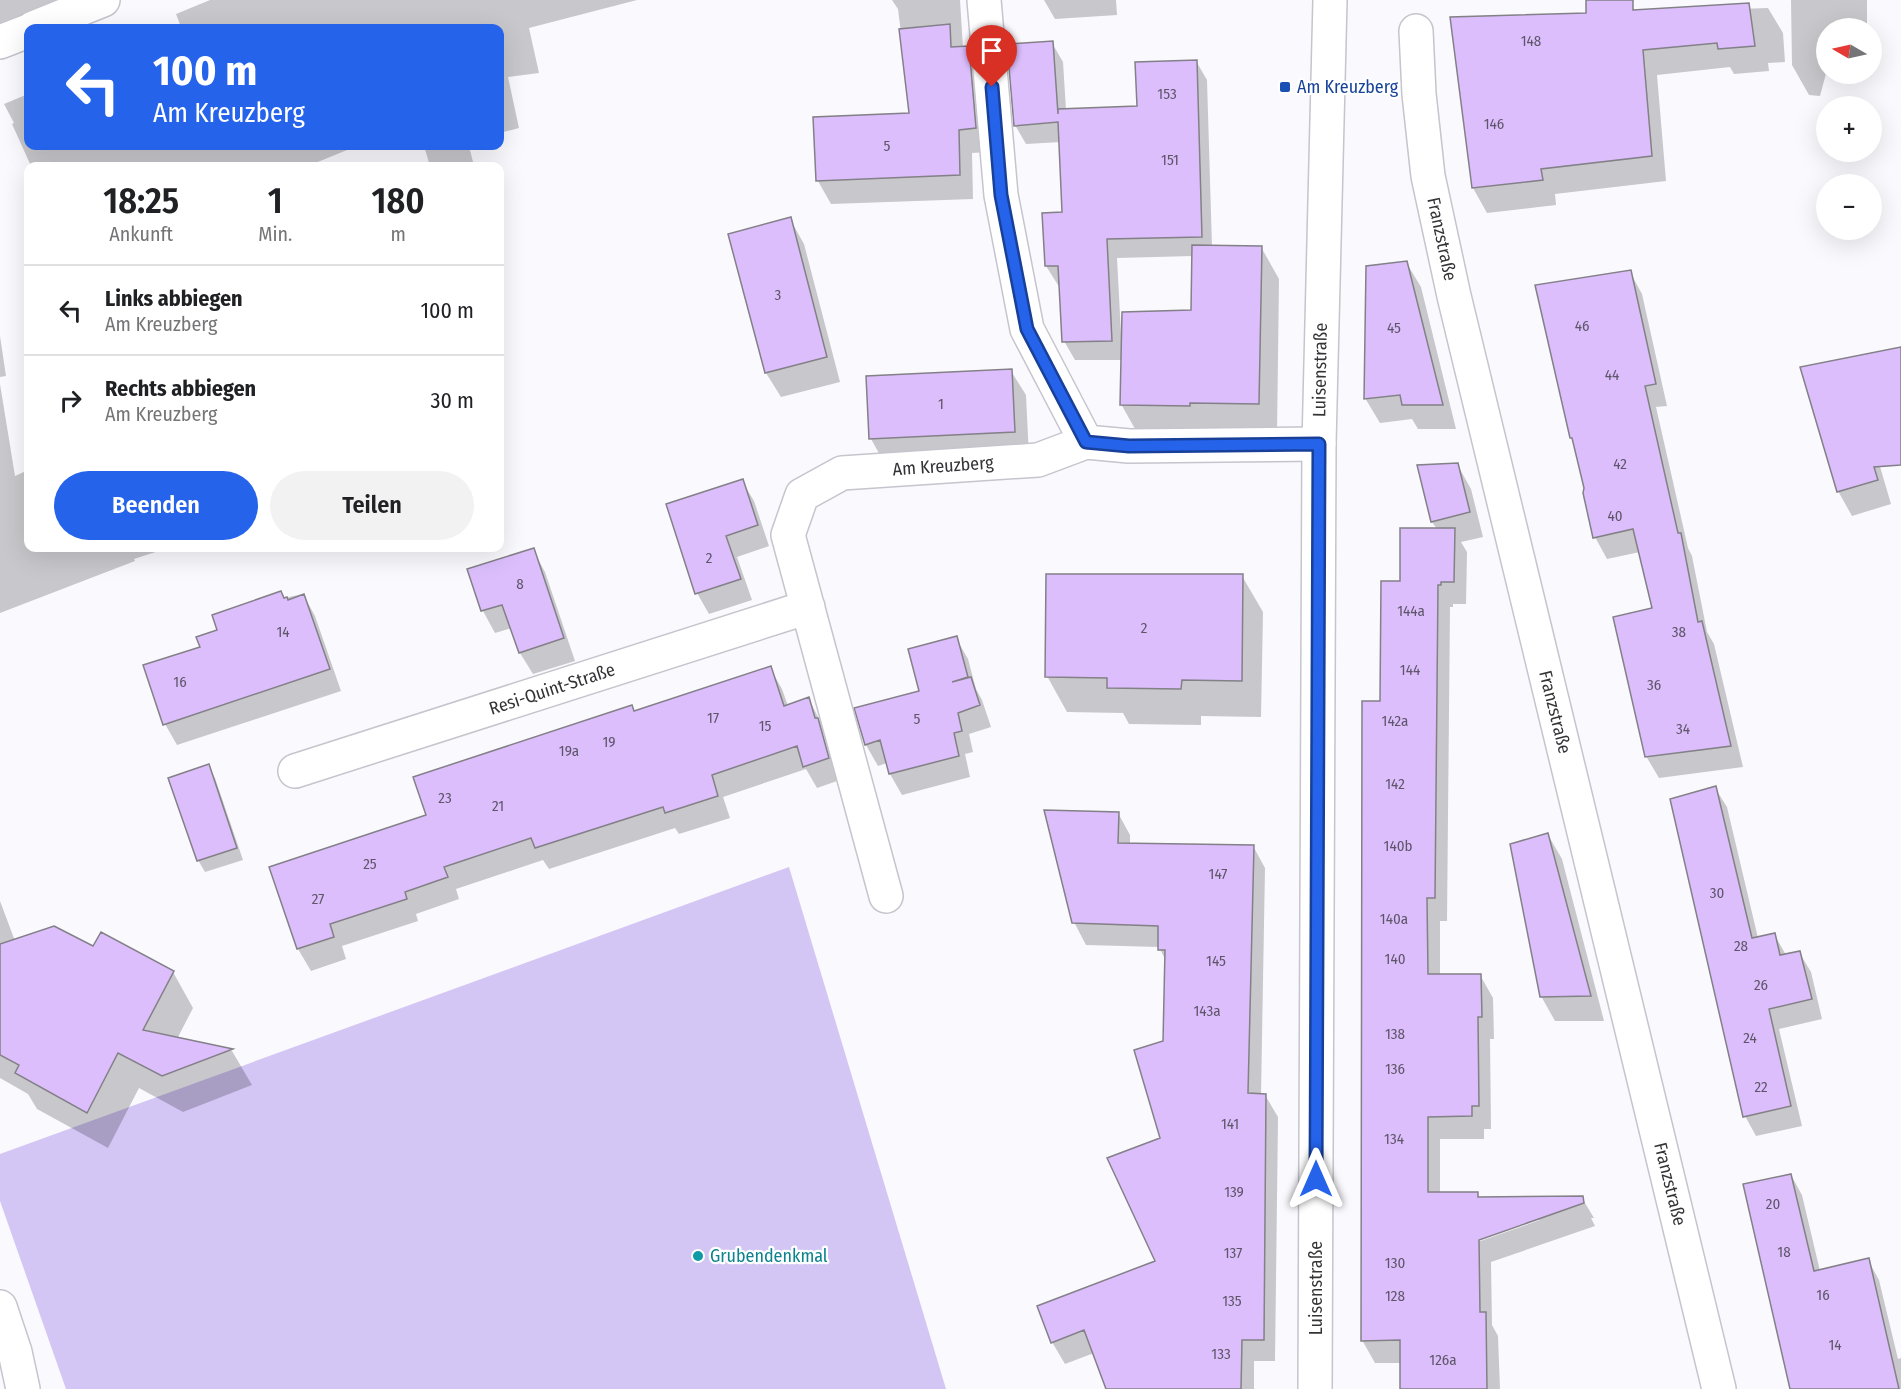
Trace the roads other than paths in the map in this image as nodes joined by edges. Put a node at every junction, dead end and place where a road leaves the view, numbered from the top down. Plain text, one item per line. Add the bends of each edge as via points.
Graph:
1 (103, 0) edge
2 (984, 0) edge
3 (1330, 0) edge
4 (43, 24) edge
5 (1416, 31) dead end
6 (24, 32) edge
7 (0, 42) edge
8 (1086, 442) junction
9 (1319, 444) junction
10 (808, 607) junction
11 (295, 771) dead end
12 (886, 896) dead end
13 (0, 1307) edge
14 (23, 1389) edge
15 (1315, 1389) edge
16 (1719, 1389) edge

1 - 4 street
2 - 8 street via 1001,195 1027,329
3 - 9 street, Luisenstraße
5 - 16 street, Franzstraße via 1428,176 1454,296
6 - 7 street
8 - 9 street, Am Kreuzberg via 1129,446
8 - 10 street, Am Kreuzberg via 1038,460 842,473 802,495 788,535
9 - 15 street, Luisenstraße
10 - 11 street, Resi-Quint-Straße
10 - 12 street
13 - 14 street

